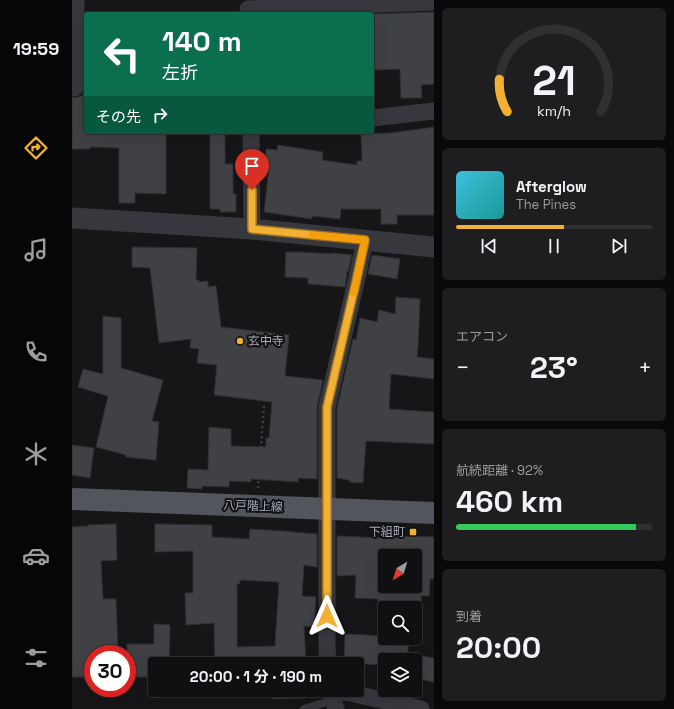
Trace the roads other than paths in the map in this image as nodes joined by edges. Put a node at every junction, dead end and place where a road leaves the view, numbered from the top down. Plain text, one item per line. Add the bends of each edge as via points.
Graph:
1 (76, 0) edge
2 (434, 2) edge
3 (248, 8) edge
4 (78, 88) edge
5 (434, 111) edge
6 (374, 118) edge
7 (252, 134) edge
8 (72, 218) edge
9 (252, 229) junction
10 (365, 240) junction
11 (434, 247) edge
12 (72, 499) edge
13 (327, 509) junction
14 (434, 513) edge
15 (328, 657) edge
16 (364, 696) edge
17 (332, 697) edge
18 (304, 709) edge
19 (421, 709) edge

1 - 4 street
2 - 3 street
5 - 6 street
7 - 9 street
8 - 9 street
9 - 10 street
10 - 11 street
10 - 13 street via 327,407
12 - 13 main road, 八戸階上線
13 - 14 main road, 八戸階上線
13 - 15 street
16 - 19 street
17 - 18 lane

